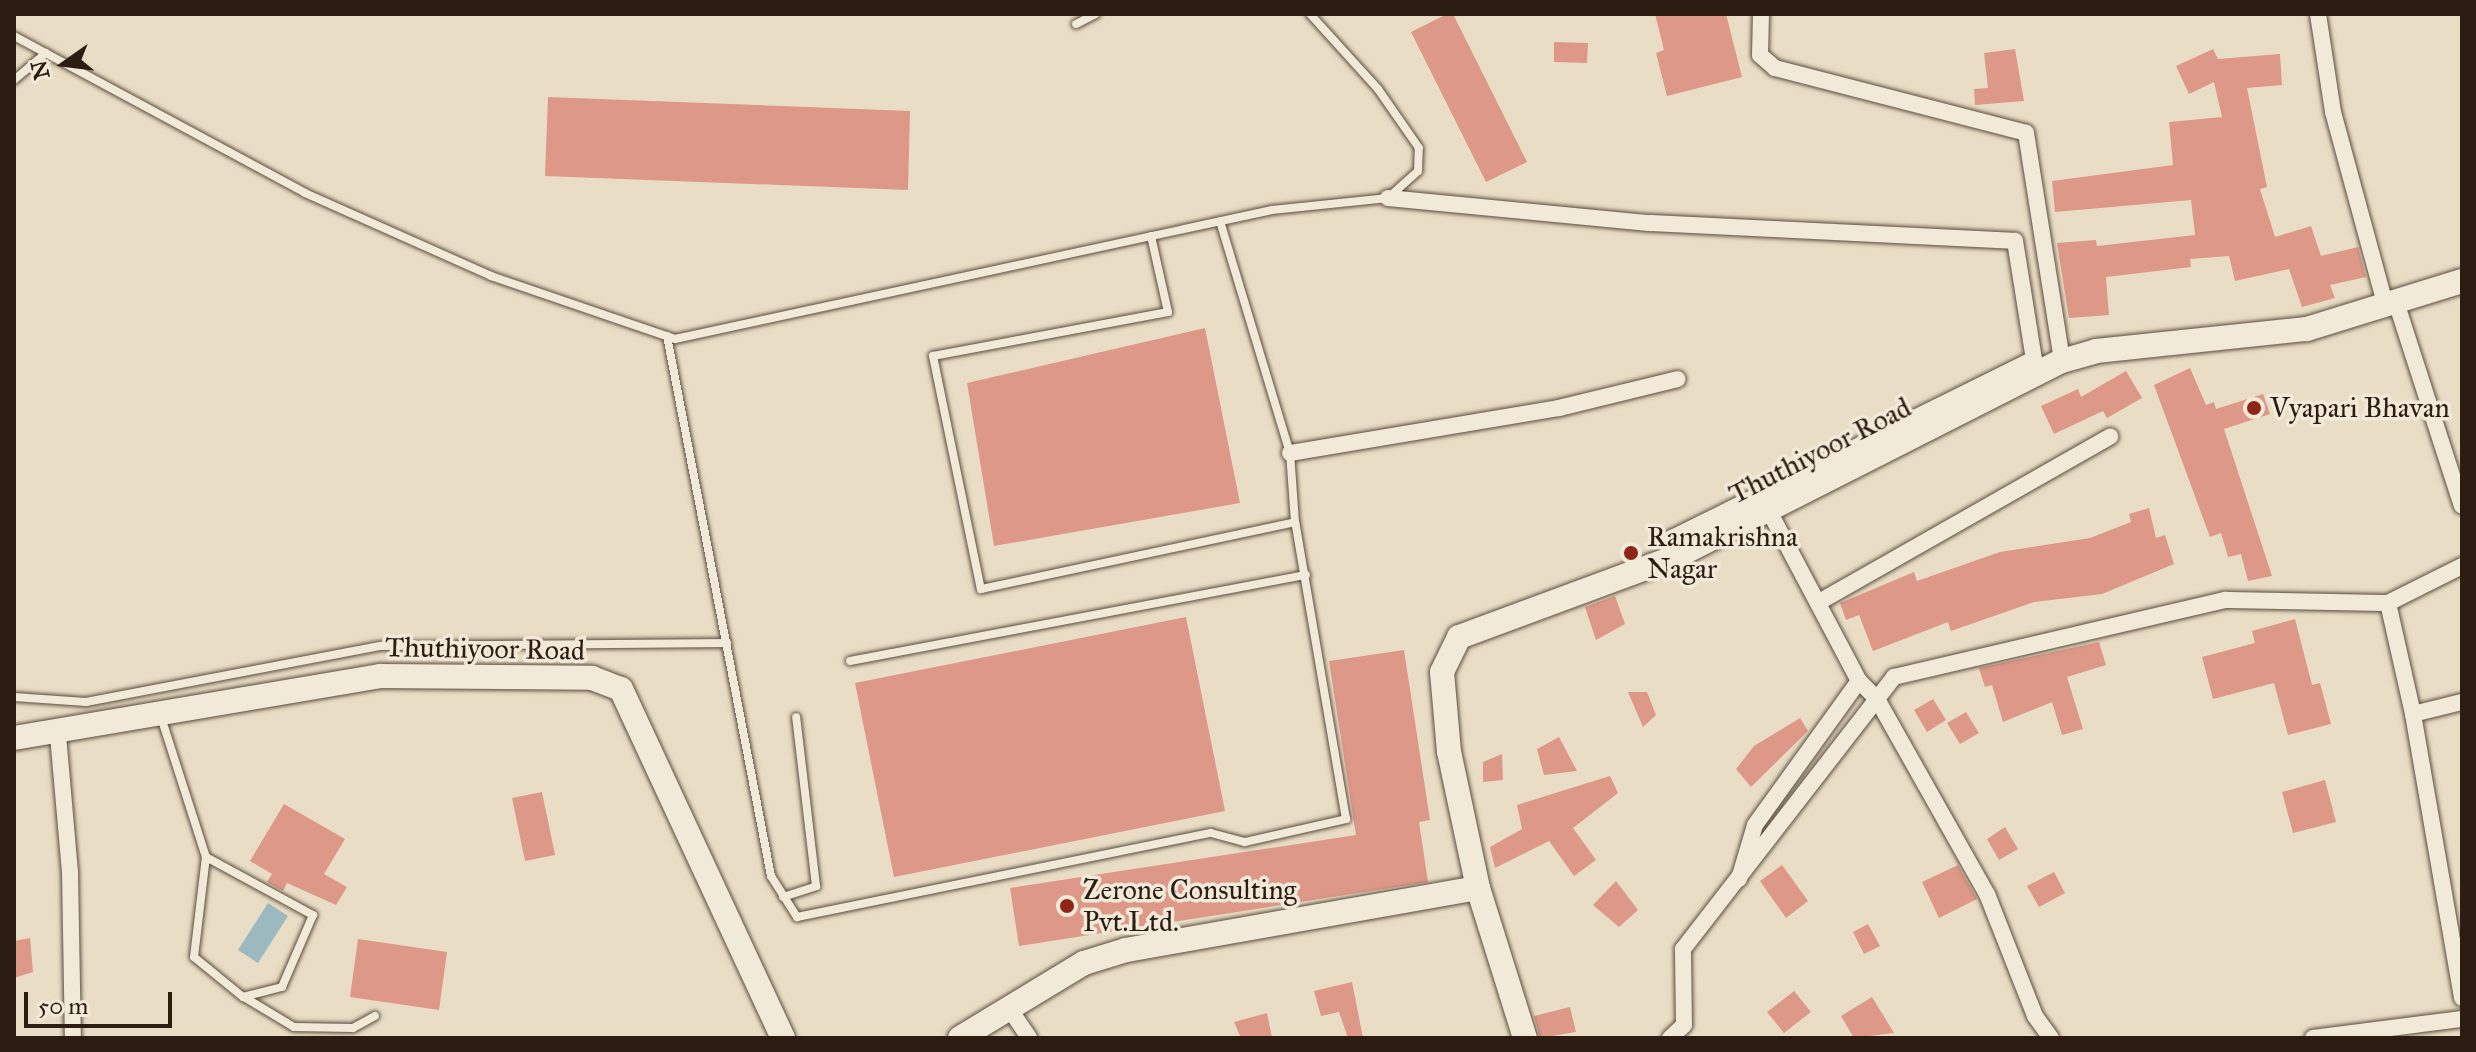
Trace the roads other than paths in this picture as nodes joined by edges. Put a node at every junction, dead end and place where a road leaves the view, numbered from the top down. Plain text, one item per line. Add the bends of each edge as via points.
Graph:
1 (1096, 14) edge
2 (1310, 14) edge
3 (1761, 14) edge
4 (2318, 14) edge
5 (1076, 24) dead end
6 (14, 36) edge
7 (46, 53) junction
8 (14, 80) edge
9 (1388, 198) junction
10 (1220, 221) junction
11 (1151, 236) junction
12 (2462, 281) edge
13 (2390, 303) junction
14 (667, 336) junction
15 (2062, 361) junction
16 (1678, 379) dead end
17 (2110, 437) dead end
18 (1290, 453) junction
19 (2456, 465) edge
20 (2462, 506) edge
21 (1769, 511) junction
22 (1295, 522) junction
23 (1673, 558) junction
24 (2462, 566) edge
25 (1306, 575) junction
26 (1819, 602) junction
27 (2388, 603) junction
28 (727, 643) junction
29 (850, 661) dead end
30 (1859, 681) junction
31 (14, 697) edge
32 (1877, 699) junction
33 (2462, 702) edge
34 (2413, 714) junction
35 (161, 716) junction
36 (796, 717) dead end
37 (58, 735) junction
38 (14, 738) edge
39 (206, 857) junction
40 (1478, 888) junction
41 (1736, 889) junction
42 (783, 897) junction
43 (243, 997) junction
44 (2462, 998) edge
45 (1009, 1008) junction
46 (375, 1016) dead end
47 (2462, 1019) edge
48 (73, 1038) edge
49 (783, 1038) edge
50 (960, 1038) edge
51 (1029, 1038) edge
52 (1525, 1038) edge
53 (1670, 1038) edge
54 (2051, 1038) edge
55 (2313, 1038) edge

1 - 5 lane
2 - 9 lane via 1378,89 1419,148 1418,171
3 - 15 street via 1760,55 1775,68 2026,133
4 - 13 street via 2333,112
6 - 7 lane
7 - 8 lane
7 - 14 lane via 305,193 491,276
9 - 10 lane
9 - 23 street via 1649,223 2015,241 2034,359 1666,541
10 - 11 lane
10 - 18 lane
11 - 14 lane
11 - 22 lane via 1168,312 933,356 981,589
12 - 13 street, Thuthiyoor Road
13 - 15 street, Thuthiyoor Road via 2307,329 2096,351
13 - 19 street
14 - 28 lane
15 - 21 street, Thuthiyoor Road
16 - 18 street via 1559,408
17 - 26 street
18 - 22 lane
19 - 20 street
21 - 23 street, Thuthiyoor Road
21 - 26 street
22 - 25 lane
23 - 40 street, Thuthiyoor Road via 1459,637 1442,672 1449,752
24 - 27 street
25 - 29 lane
25 - 42 lane via 1346,819 1245,842 1211,833 797,917
26 - 30 street
27 - 32 street via 2225,600 1894,677
27 - 34 street
28 - 31 lane via 380,646 86,702
28 - 42 lane via 771,876
30 - 32 street
30 - 41 street via 1755,825
32 - 41 street
32 - 54 street via 1987,894 2035,1016
33 - 34 street
34 - 44 street
35 - 37 street, Thuthiyoor Road
35 - 39 lane
35 - 49 street, Thuthiyoor Road via 380,676 592,678 621,689
36 - 42 lane via 816,886
37 - 38 street, Thuthiyoor Road
37 - 48 street via 69,859
39 - 43 lane via 191,950 213,977
39 - 43 lane via 313,915 282,987
40 - 45 street via 1126,950 1084,963
40 - 52 street, Thuthiyoor Road
41 - 53 street via 1683,949 1684,1025
43 - 46 lane via 294,1027 353,1028
45 - 50 street
45 - 51 street
47 - 55 street

